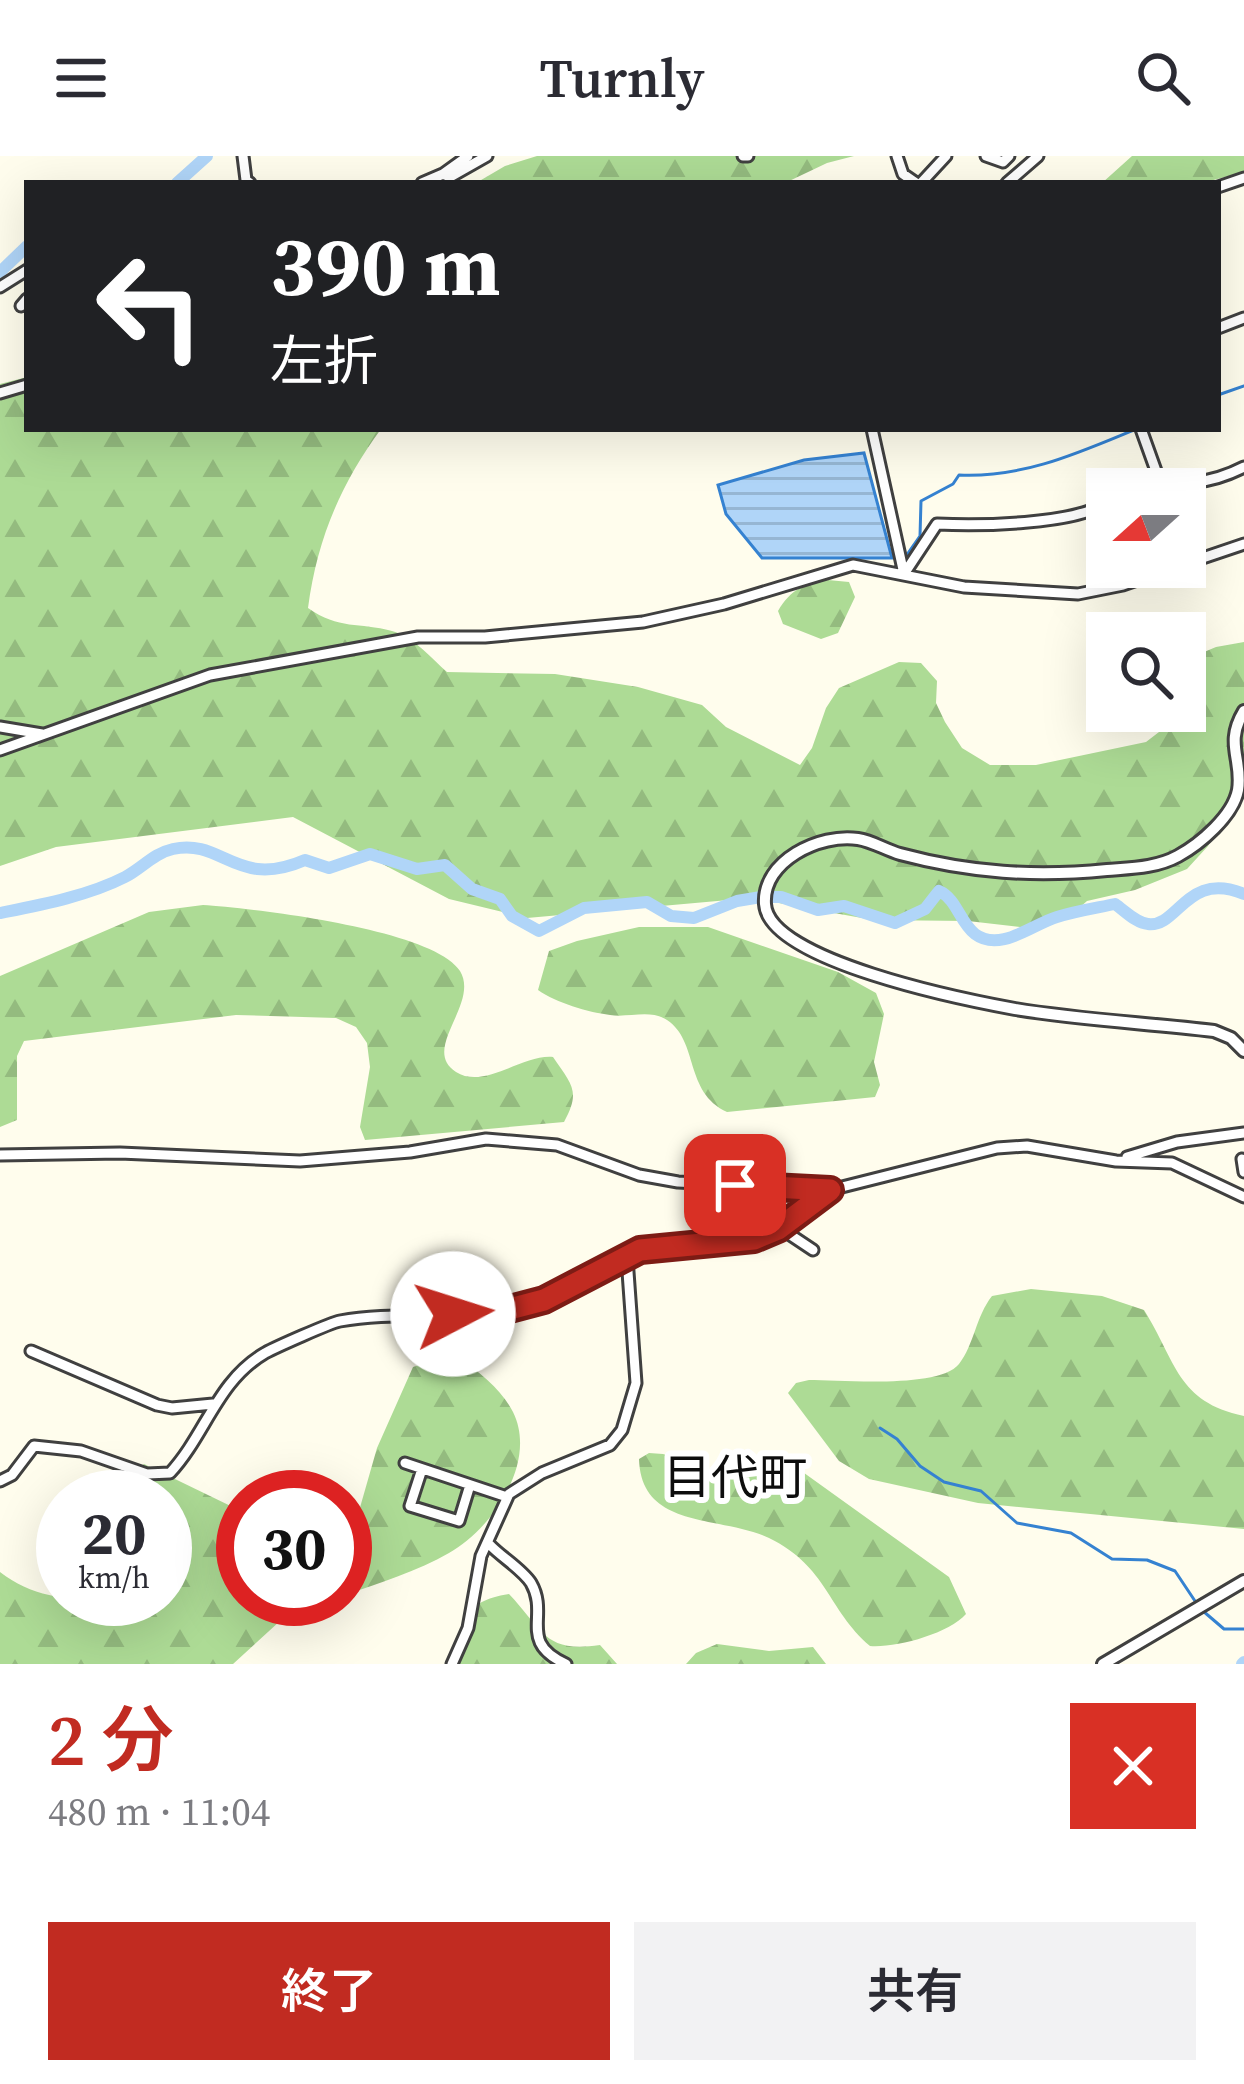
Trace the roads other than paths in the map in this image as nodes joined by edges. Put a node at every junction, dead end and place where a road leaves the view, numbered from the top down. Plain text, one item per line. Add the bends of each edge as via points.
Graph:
1 (468, 156) edge
2 (488, 156) edge
3 (897, 156) edge
4 (946, 156) edge
5 (986, 156) edge
6 (1009, 156) edge
7 (1038, 156) edge
8 (443, 174) junction
9 (429, 180) edge
10 (914, 180) edge
11 (922, 180) edge
12 (1010, 180) edge
13 (873, 432) edge
14 (1142, 432) edge
15 (1244, 467) edge
16 (1158, 468) edge
17 (1206, 481) edge
18 (1086, 512) edge
19 (1244, 544) edge
20 (1206, 556) edge
21 (904, 574) junction
22 (1108, 588) edge
23 (1244, 711) edge
24 (0, 727) edge
25 (42, 734) junction
26 (0, 750) edge
27 (1244, 1051) edge
28 (1244, 1132) edge
29 (0, 1155) edge
30 (1242, 1159) edge
31 (1116, 1161) junction
32 (1244, 1172) edge
33 (830, 1190) junction
34 (1244, 1197) edge
35 (780, 1228) junction
36 (813, 1250) dead end
37 (627, 1258) junction
38 (31, 1351) dead end
39 (213, 1404) junction
40 (405, 1463) dead end
41 (422, 1468) junction
42 (0, 1480) edge
43 (470, 1485) junction
44 (507, 1498) junction
45 (488, 1544) junction
46 (1244, 1581) edge
47 (452, 1664) edge
48 (566, 1664) edge
49 (1103, 1664) edge

1 - 8 street
2 - 8 street
3 - 10 street
4 - 11 street
5 - 6 street
7 - 12 street
8 - 9 street
13 - 21 street
14 - 16 street
15 - 17 street
18 - 21 street via 937,524
19 - 20 street
21 - 22 street via 964,587 1078,594
21 - 25 street via 853,565 644,622 418,637 210,675
23 - 27 street via 1234,733 1234,801 1177,857 1045,876 901,854 858,839 819,844 782,862 765,893 769,919 784,935 898,982 1012,1008 1214,1031
24 - 25 street
25 - 26 street
28 - 31 street
29 - 33 street via 300,1160 486,1139 557,1145 678,1182
30 - 32 street
31 - 33 street via 1027,1145
31 - 34 street via 1172,1163
33 - 35 street
35 - 36 street
35 - 37 street
37 - 39 street via 544,1300 502,1311 332,1322 265,1353
37 - 44 street via 636,1383 622,1430 610,1445 542,1473
38 - 39 street via 157,1405
39 - 42 street via 170,1473 34,1446
40 - 41 street
41 - 43 street
41 - 43 street via 410,1507 459,1521
43 - 44 street
44 - 45 street
45 - 47 street
45 - 48 street via 534,1588 542,1648
46 - 49 street

